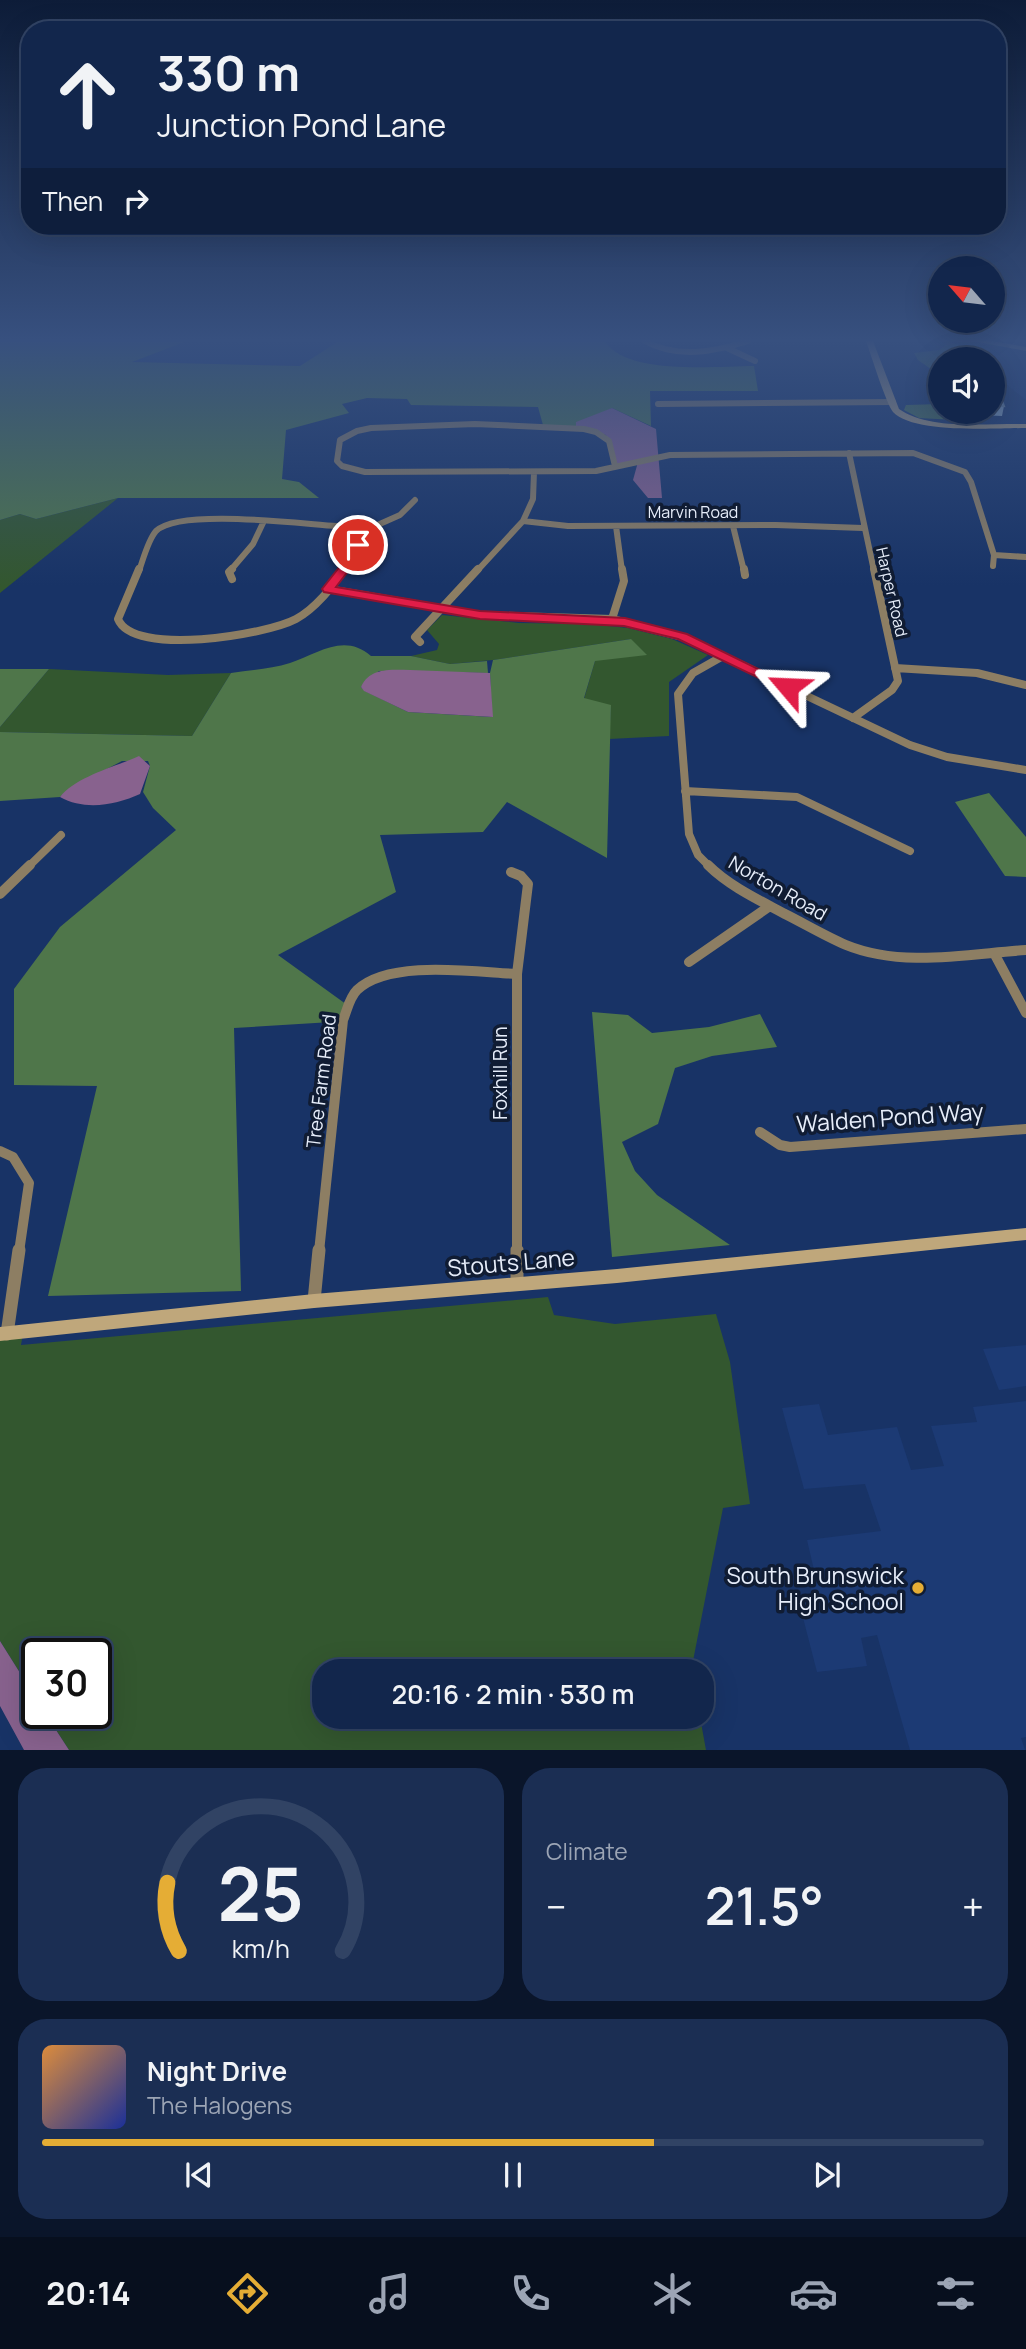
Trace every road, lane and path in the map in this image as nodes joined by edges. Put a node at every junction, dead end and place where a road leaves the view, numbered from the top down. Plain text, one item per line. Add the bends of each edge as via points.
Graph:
1 (952, 423) edge
2 (1026, 426) edge
3 (849, 453) junction
4 (615, 466) junction
5 (534, 472) junction
6 (415, 500) dead end
7 (523, 521) junction
8 (263, 523) junction
9 (616, 526) junction
10 (733, 526) junction
11 (863, 528) junction
12 (355, 535) junction
13 (994, 555) junction
14 (1026, 557) edge
15 (993, 566) dead end
16 (745, 575) dead end
17 (232, 579) dead end
18 (328, 589) junction
19 (441, 607) junction
20 (612, 619) junction
21 (420, 642) dead end
22 (723, 656) junction
23 (895, 668) junction
24 (1026, 685) edge
25 (853, 718) junction
26 (1026, 770) edge
27 (685, 791) junction
28 (61, 835) dead end
29 (910, 851) dead end
30 (511, 872) dead end
31 (0, 894) edge
32 (770, 906) junction
33 (1026, 950) edge
34 (994, 953) junction
35 (690, 962) dead end
36 (517, 974) junction
37 (1026, 1013) edge
38 (1026, 1129) edge
39 (761, 1132) dead end
40 (0, 1150) edge
41 (1026, 1234) edge
42 (517, 1284) junction
43 (314, 1301) junction
44 (4, 1334) edge

1 - 2 street
3 - 4 street via 670,454
3 - 11 street, Harper Road
3 - 13 street via 913,453 965,472
4 - 5 street via 596,471
4 - 5 street via 609,441 596,432 528,425 357,430 340,440 337,461 365,472
5 - 7 street via 533,499
6 - 12 street via 400,515
7 - 9 street, Marvin Road
7 - 19 street
8 - 12 street via 330,525 352,530
8 - 17 street via 253,544 229,572
8 - 18 street via 195,518 155,532 118,619 121,626 145,638 244,635 299,617
9 - 10 street, Marvin Road
9 - 20 street via 624,581
10 - 11 street, Marvin Road
10 - 16 street
11 - 23 street, Harper Road
12 - 18 street via 358,545 353,557
13 - 14 street
13 - 15 street
18 - 19 street
19 - 20 street via 520,618
19 - 21 street via 415,637
20 - 22 street via 683,637
22 - 25 street
22 - 27 street, Norton Road via 693,673 678,694
23 - 24 street via 977,673
23 - 25 street via 898,681 892,690
25 - 26 street via 947,757
27 - 29 street via 797,797
27 - 32 street, Norton Road via 689,834 698,855 717,874
28 - 31 street
30 - 36 street, Foxhill Run via 528,884
32 - 34 street, Norton Road via 836,941 874,953 915,958
32 - 35 street
33 - 34 street, Norton Road
34 - 37 street
36 - 42 street, Foxhill Run
36 - 43 street, Tree Farm Road via 397,971 354,992 343,1020
38 - 39 street, Walden Pond Way via 790,1147
40 - 44 street via 13,1157 29,1183
41 - 42 street, Stouts Lane
42 - 43 street, Stouts Lane
43 - 44 street, Stouts Lane

